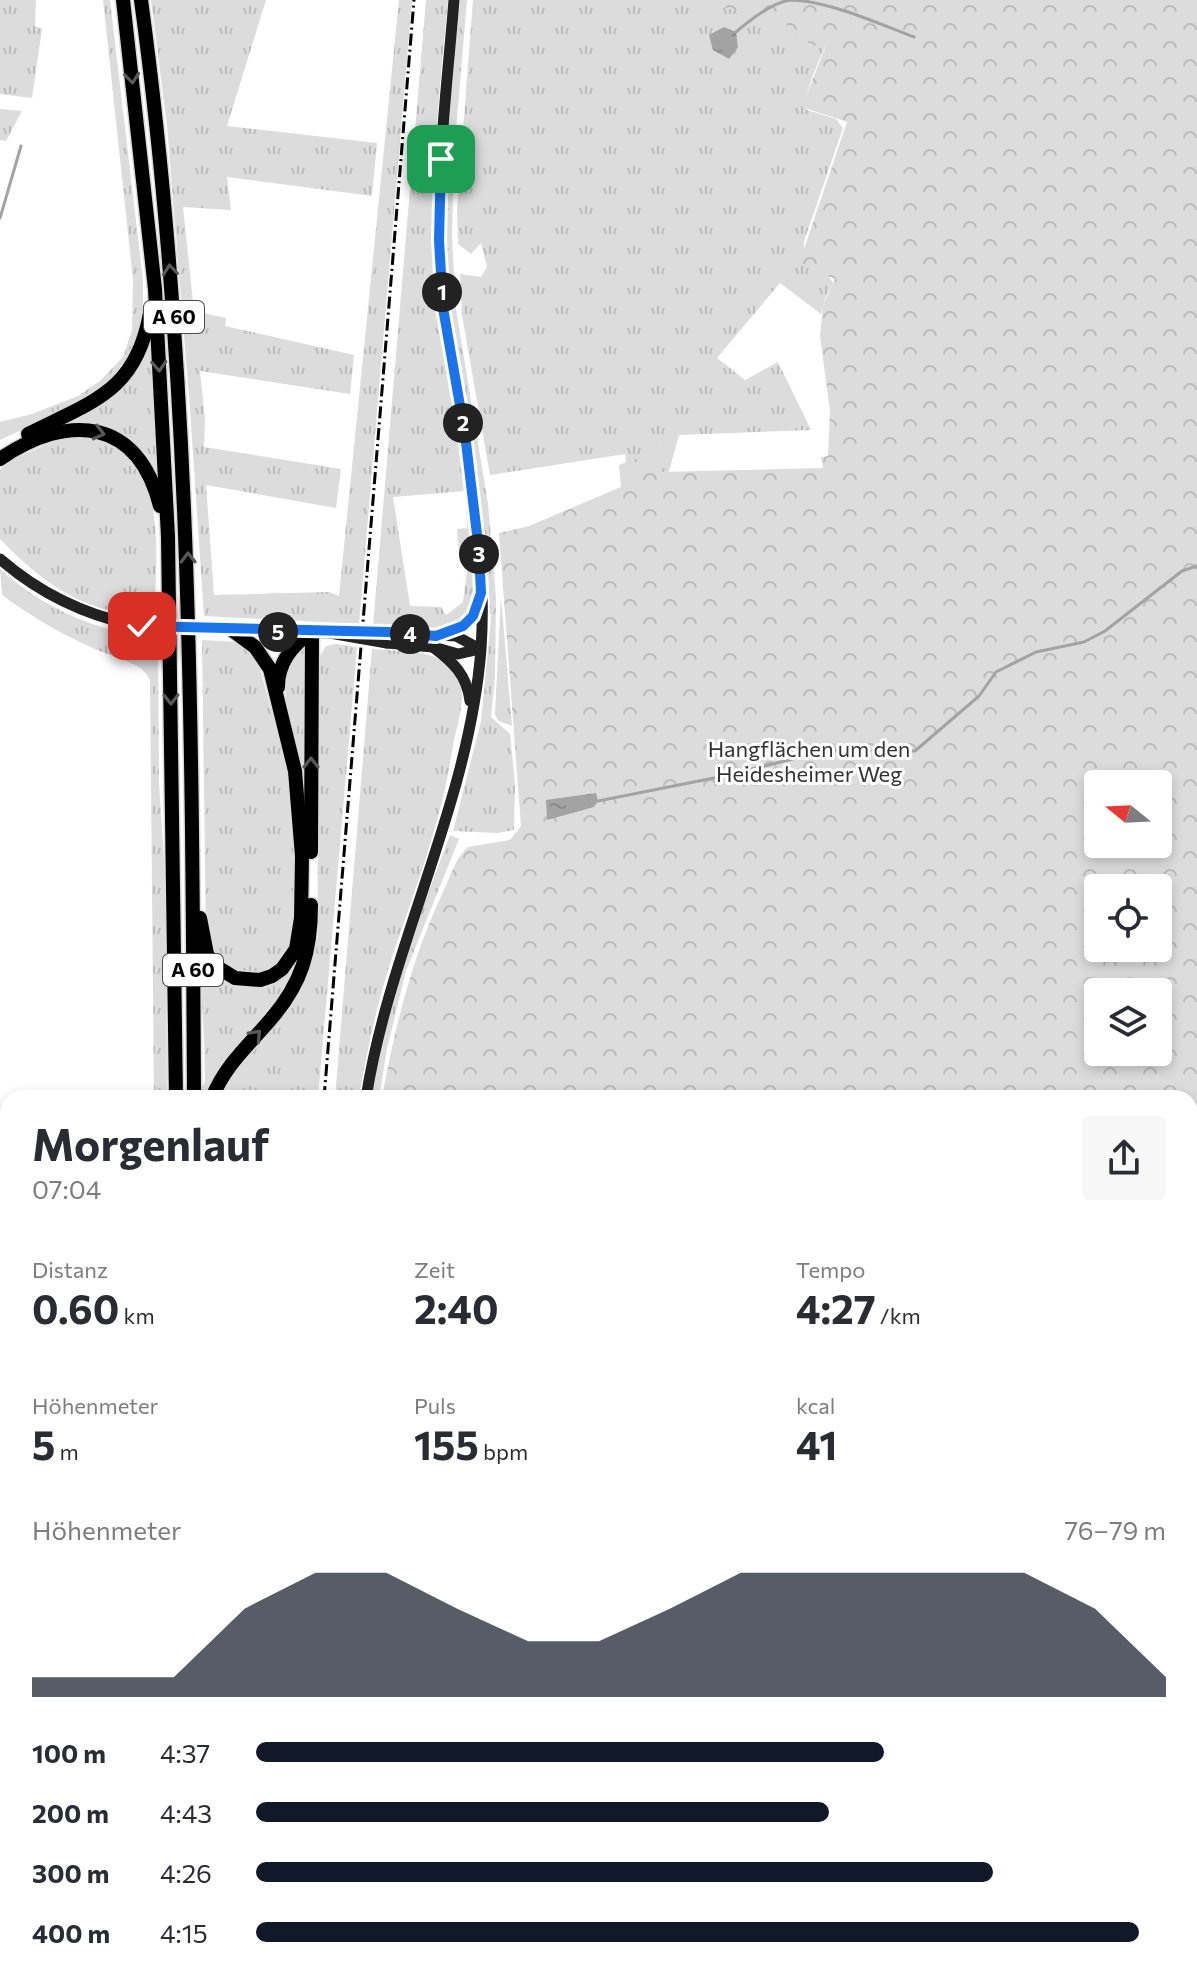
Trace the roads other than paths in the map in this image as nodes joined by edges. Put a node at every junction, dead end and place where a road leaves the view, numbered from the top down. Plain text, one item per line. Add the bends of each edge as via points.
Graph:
1 (123, 0) edge
2 (141, 0) edge
3 (454, 0) edge
4 (155, 289) junction
5 (0, 447) edge
6 (0, 459) edge
7 (168, 537) junction
8 (0, 559) edge
9 (481, 593) junction
10 (229, 630) junction
11 (312, 632) junction
12 (434, 642) junction
13 (480, 649) junction
14 (278, 695) junction
15 (469, 729) junction
16 (192, 842) junction
17 (176, 1090) edge
18 (194, 1090) edge
19 (216, 1090) edge
20 (367, 1090) edge

1 -> 4 highway, A 60
16 -> 2 highway, A 60 via 187,541 173,294
3 - 9 main road via 439,240 443,308 476,511
4 - 5 highway via 142,348 121,380 95,400
4 -> 7 highway, A 60
6 -> 7 highway via 57,432 82,429 111,436 147,468
7 -> 17 highway, A 60
8 - 10 main road, bridge via 38,588 97,616 133,625
9 - 12 main road via 473,616
9 - 13 main road
10 - 11 main road
10 - 14 highway via 263,657
11 - 12 main road, bridge
11 - 14 highway via 281,666
19 -> 11 highway via 233,1059 291,992 310,942
12 - 13 main road via 458,654
12 - 15 main road via 466,683
13 - 15 main road
14 - 16 highway via 295,771 302,856 299,937 282,969 247,981 214,965 203,942
15 - 20 main road via 437,851 380,1019
16 - 18 highway, A 60

